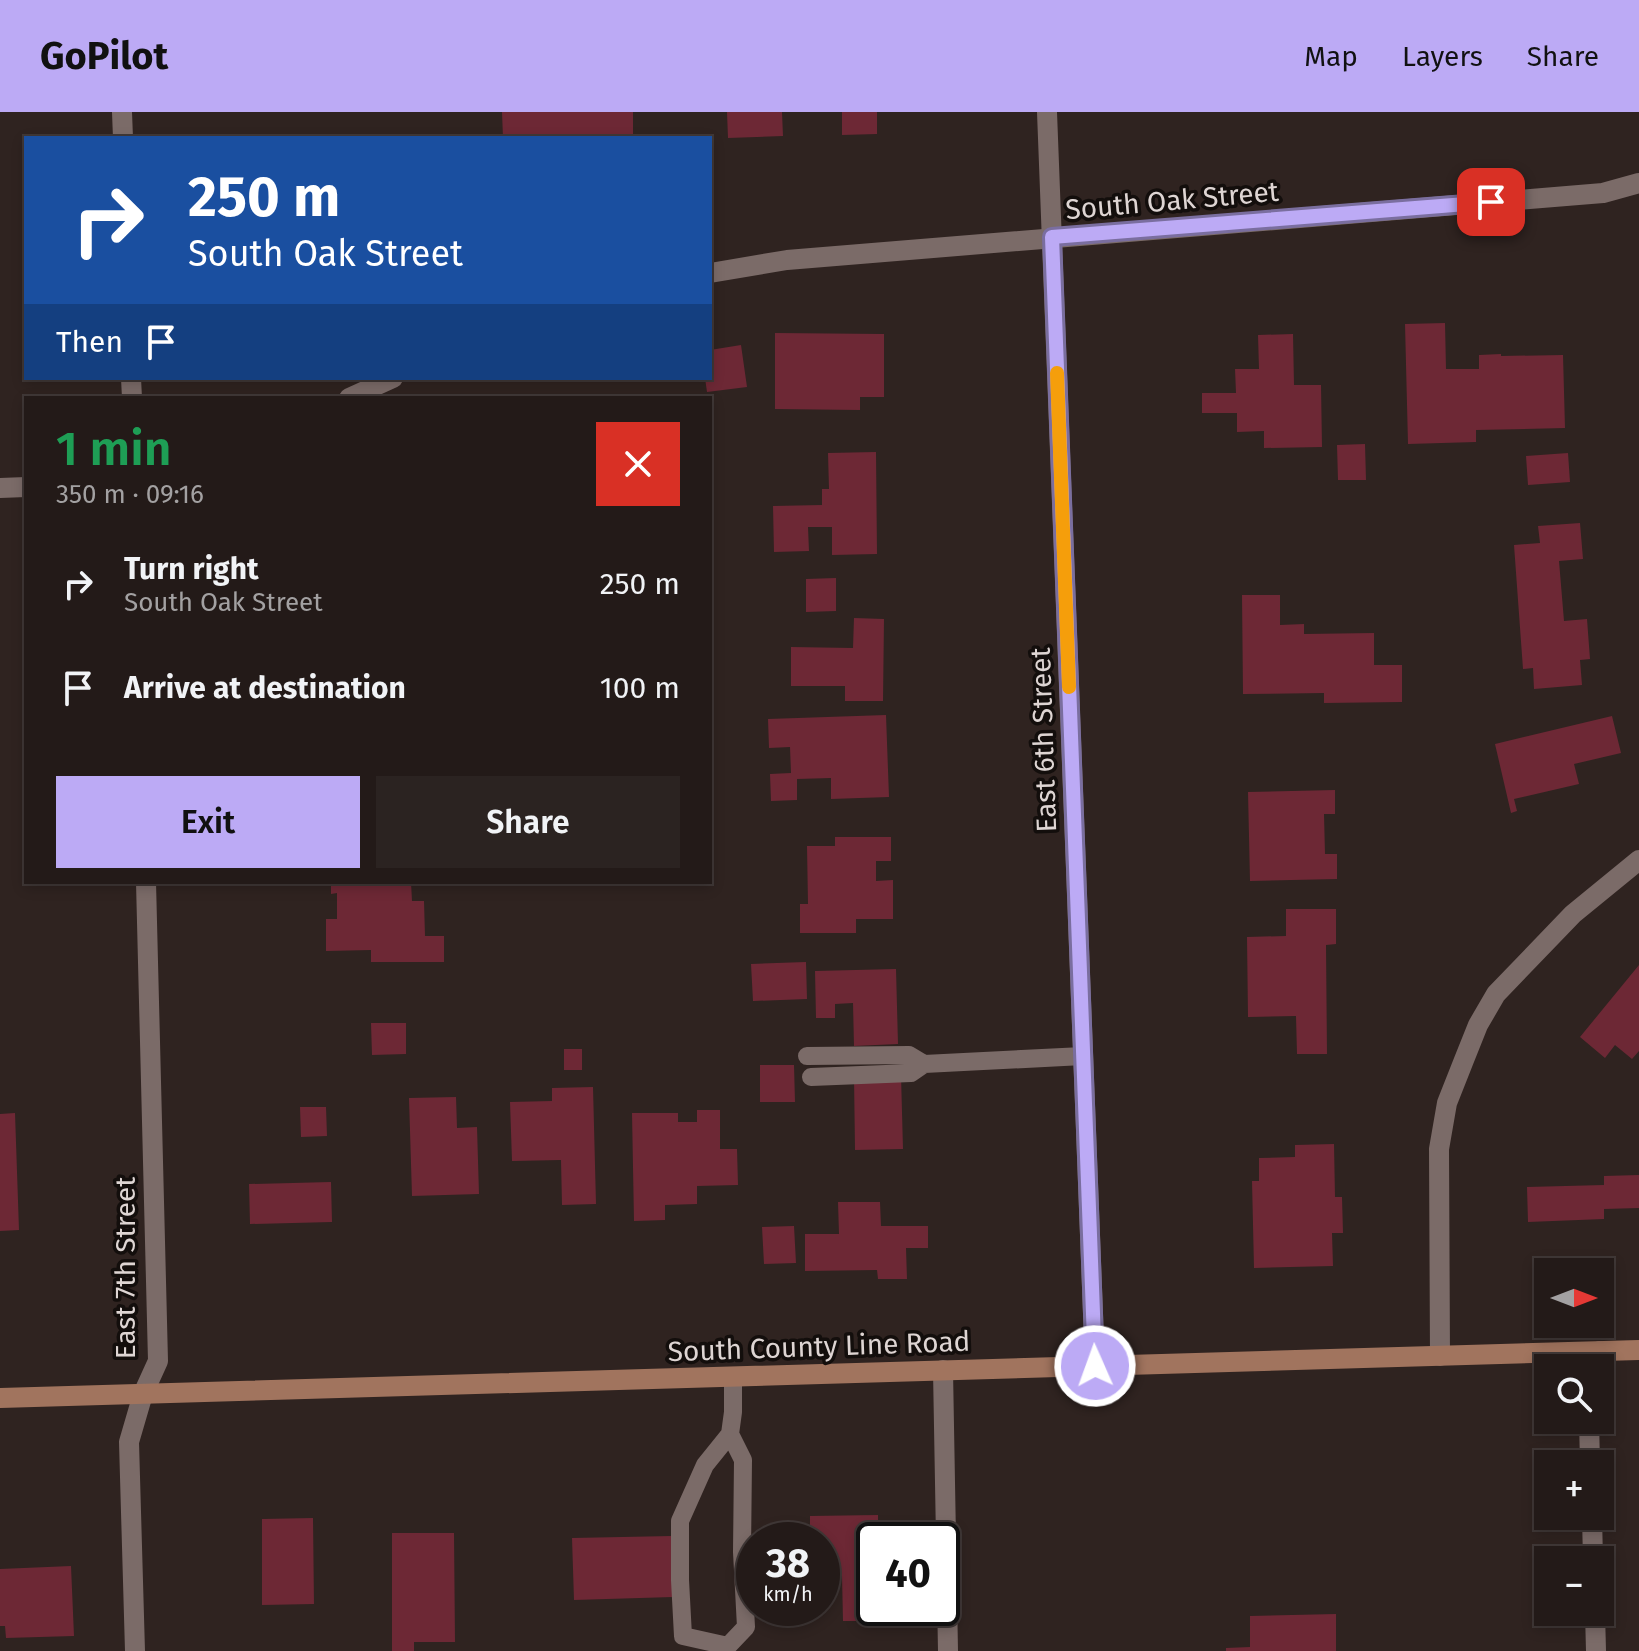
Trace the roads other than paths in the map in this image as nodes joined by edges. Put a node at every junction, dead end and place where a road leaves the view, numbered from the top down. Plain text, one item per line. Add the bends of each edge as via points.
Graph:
1 (122, 112) edge
2 (1047, 112) edge
3 (123, 136) edge
4 (1639, 183) edge
5 (1052, 237) junction
6 (712, 273) edge
7 (389, 380) edge
8 (353, 396) edge
9 (24, 487) edge
10 (0, 488) edge
11 (1639, 860) edge
12 (146, 884) edge
13 (807, 1056) dead end
14 (1083, 1056) junction
15 (924, 1064) junction
16 (811, 1077) dead end
17 (1639, 1350) edge
18 (1440, 1356) junction
19 (1614, 1356) edge
20 (1534, 1358) edge
21 (1095, 1366) junction
22 (943, 1370) junction
23 (733, 1377) junction
24 (143, 1394) junction
25 (0, 1398) edge
26 (730, 1434) junction
27 (1595, 1626) edge
28 (135, 1651) edge
29 (948, 1651) edge
30 (1596, 1651) edge

1 - 3 street
2 - 5 street, East 6th Street
4 - 5 street, South Oak Street via 1603,193
5 - 6 street, South Oak Street via 787,260
5 - 14 street, East 6th Street
7 - 8 street
9 - 10 street
11 - 18 street via 1573,914 1496,994 1478,1025 1447,1103 1439,1149
12 - 24 street, East 7th Street via 158,1361
13 - 15 lane via 909,1055
14 - 15 lane
14 - 21 street, East 6th Street
15 - 16 lane via 911,1073
17 - 19 main road, South County Line Road
18 - 20 main road, South County Line Road
18 - 21 main road, South County Line Road
21 - 22 main road, South County Line Road
22 - 23 main road, South County Line Road
22 - 29 street
23 - 24 main road, South County Line Road
23 - 26 lane
24 - 25 main road, South County Line Road
24 - 28 street, East 7th Street via 129,1442
26 - 26 lane via 743,1460 746,1627 728,1646 683,1636 680,1521 705,1465
27 - 30 street

